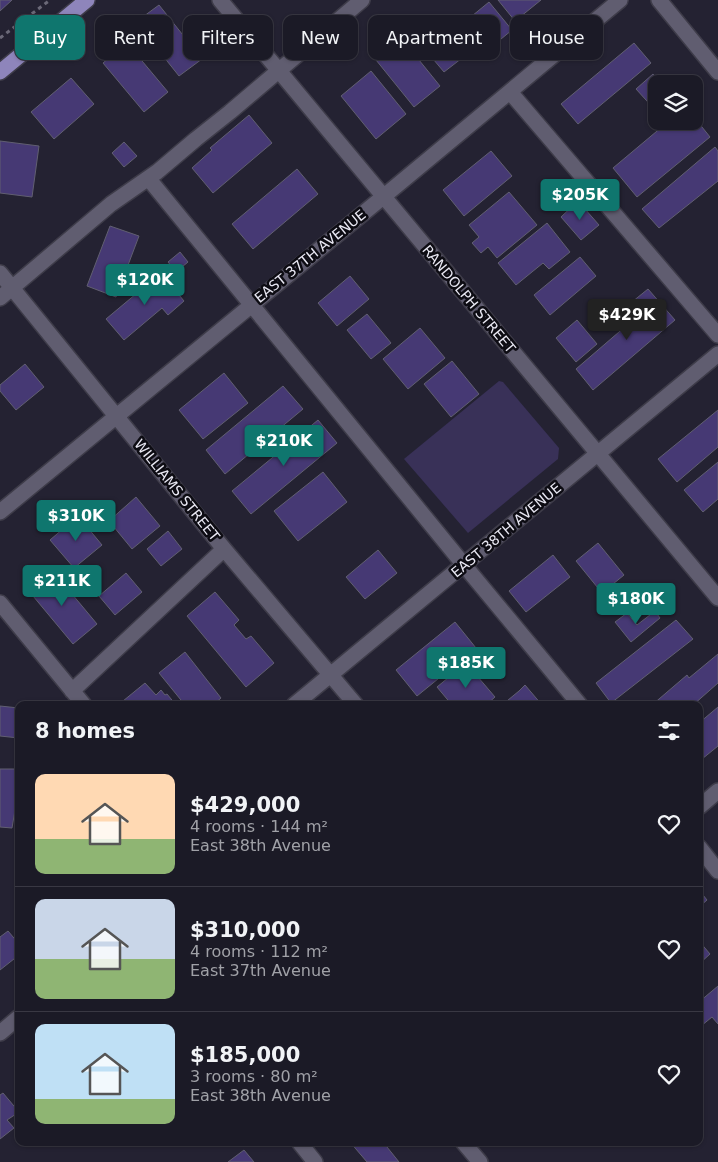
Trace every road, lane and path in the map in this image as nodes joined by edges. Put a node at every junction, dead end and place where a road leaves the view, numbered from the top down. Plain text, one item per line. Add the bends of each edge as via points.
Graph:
1 (50, 0) edge
2 (87, 0) edge
3 (220, 0) edge
4 (362, 0) edge
5 (620, 0) edge
6 (659, 0) edge
7 (0, 38) edge
8 (279, 71) junction
9 (0, 72) edge
10 (718, 72) edge
11 (510, 92) junction
12 (148, 178) junction
13 (383, 198) junction
14 (0, 273) edge
15 (12, 287) junction
16 (0, 298) edge
17 (252, 304) junction
18 (718, 335) edge
19 (718, 354) edge
20 (116, 417) junction
21 (599, 453) junction
22 (0, 512) edge
23 (224, 549) junction
24 (464, 565) junction
25 (718, 598) edge
26 (0, 603) edge
27 (330, 674) junction
28 (72, 691) junction
29 (81, 701) edge
30 (299, 701) edge
31 (353, 701) edge
32 (577, 701) edge
33 (718, 791) edge
34 (703, 804) edge
35 (703, 853) edge
36 (718, 871) edge
37 (15, 1020) edge
38 (0, 1033) edge
39 (302, 1146) edge
40 (466, 1146) edge
41 (315, 1162) edge
42 (480, 1162) edge

1 - 7 path
2 - 9 main road
3 - 8 street, RANDOLPH STREET
4 - 8 street
5 - 11 street, EAST 37TH AVENUE
6 - 10 street
8 - 12 street
8 - 13 street, RANDOLPH STREET
11 - 13 street, EAST 37TH AVENUE
11 - 18 street
12 - 15 street
12 - 17 street
13 - 17 street, EAST 37TH AVENUE
13 - 21 street, RANDOLPH STREET
14 - 15 street, WILLIAMS STREET
15 - 16 street
15 - 20 street, WILLIAMS STREET
17 - 20 street, EAST 37TH AVENUE
17 - 24 street
19 - 21 street, EAST 38TH AVENUE
20 - 22 street, EAST 37TH AVENUE
20 - 23 street, WILLIAMS STREET
21 - 24 street, EAST 38TH AVENUE
21 - 25 street, RANDOLPH STREET
23 - 27 street, WILLIAMS STREET
23 - 28 street
24 - 27 street, EAST 38TH AVENUE
24 - 32 street
26 - 28 street
27 - 30 street, EAST 38TH AVENUE
27 - 31 street, WILLIAMS STREET
28 - 29 street
33 - 34 street
35 - 36 street
37 - 38 street
39 - 41 street
40 - 42 street

